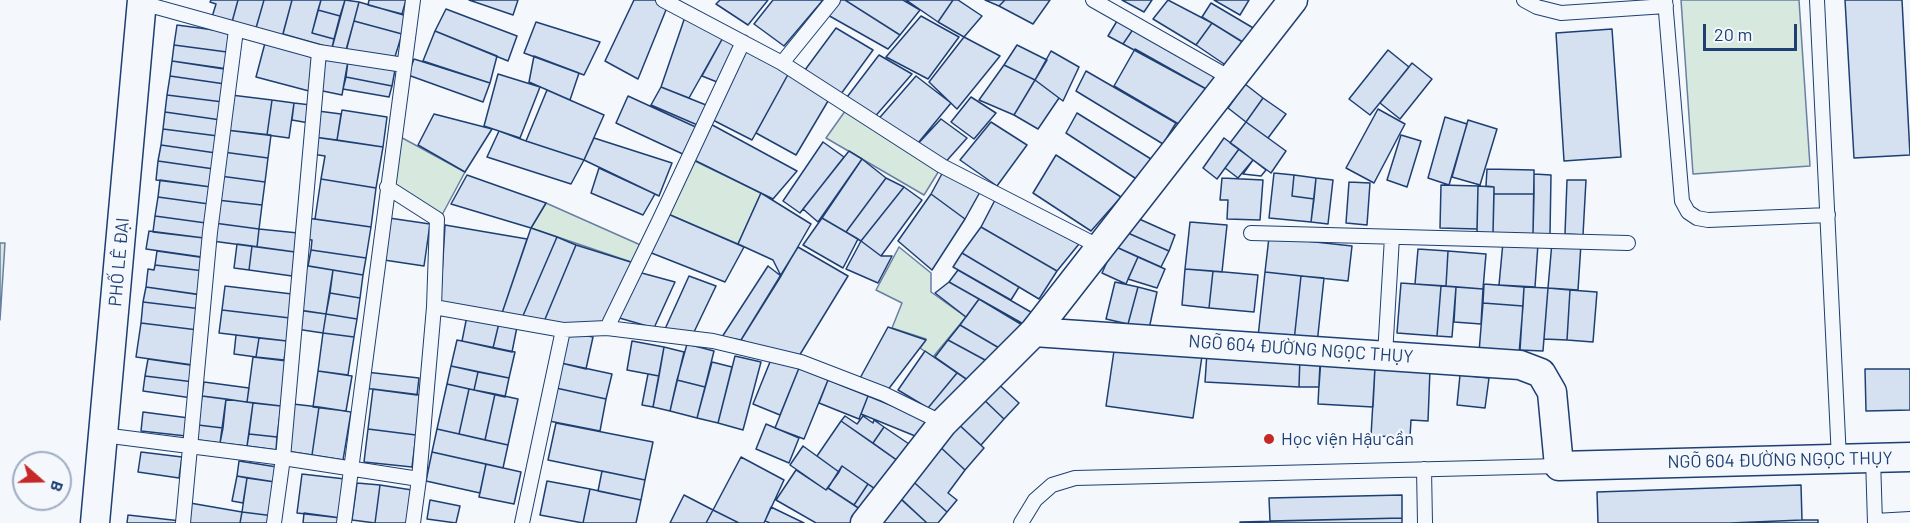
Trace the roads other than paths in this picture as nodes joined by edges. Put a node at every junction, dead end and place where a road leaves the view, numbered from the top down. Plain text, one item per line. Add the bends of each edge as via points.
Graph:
1 (413, 0) edge
2 (663, 0) edge
3 (833, 0) edge
4 (1093, 0) edge
5 (1293, 0) edge
6 (1524, 0) edge
7 (1817, 0) edge
8 (142, 2) edge
9 (1666, 3) edge
10 (236, 30) junction
11 (743, 42) junction
12 (320, 52) junction
13 (782, 63) junction
14 (404, 65) junction
15 (1232, 79) junction
16 (387, 187) junction
17 (1828, 215) junction
18 (1251, 233) dead end
19 (1392, 237) junction
20 (1628, 243) dead end
21 (1100, 248) junction
22 (434, 307) junction
23 (607, 328) junction
24 (563, 330) junction
25 (1034, 332) junction
26 (1385, 355) junction
27 (943, 423) junction
28 (103, 435) junction
29 (191, 446) junction
30 (1910, 457) edge
31 (283, 458) junction
32 (1873, 458) junction
33 (1839, 459) junction
34 (1559, 466) junction
35 (1424, 469) junction
36 (352, 470) junction
37 (419, 479) junction
38 (1910, 519) edge
39 (1875, 522) edge
40 (95, 523) edge
41 (183, 523) edge
42 (274, 523) edge
43 (344, 523) edge
44 (413, 523) edge
45 (522, 523) edge
46 (866, 523) edge
47 (1021, 523) edge
48 (1425, 523) edge

1 - 14 lane
2 - 11 lane
3 - 13 lane
4 - 15 lane
5 - 15 street
6 - 9 lane via 1537,8 1561,13
7 - 17 lane
8 - 10 lane
8 - 28 street, PHỐ LÊ ĐẠI
9 - 17 lane via 1682,201 1688,212 1708,220
10 - 12 lane
10 - 29 lane via 210,232
11 - 13 lane
11 - 23 lane
12 - 14 lane
12 - 31 lane
13 - 21 lane via 942,166
14 - 16 lane
15 - 21 street
16 - 22 lane via 437,219
16 - 36 lane
17 - 33 lane
18 - 19 lane
19 - 20 lane
19 - 26 lane
21 - 25 street
22 - 24 lane
22 - 37 lane
23 - 24 lane
23 - 27 lane via 712,341 801,362 884,394
24 - 45 lane
25 - 26 street, NGÕ 604 ĐƯỜNG NGỌC THỤY
25 - 27 street
26 - 34 street, NGÕ 604 ĐƯỜNG NGỌC THỤY via 1520,365 1541,373 1552,392
27 - 46 street
28 - 29 lane
28 - 40 street, PHỐ LÊ ĐẠI
29 - 31 lane
29 - 41 lane
30 - 32 street, NGÕ 604 ĐƯỜNG NGỌC THỤY
31 - 36 lane
31 - 42 lane
32 - 33 street, NGÕ 604 ĐƯỜNG NGỌC THỤY
32 - 39 lane
33 - 34 street, NGÕ 604 ĐƯỜNG NGỌC THỤY
34 - 35 lane
35 - 47 lane via 1075,478 1052,485 1035,500
35 - 48 lane
36 - 37 lane
36 - 43 lane
37 - 44 lane
38 - 39 lane

